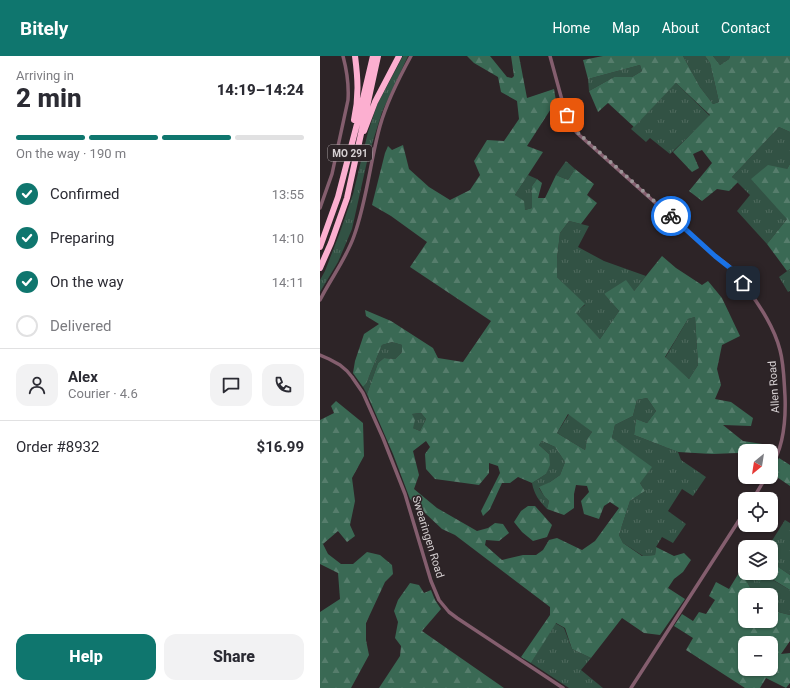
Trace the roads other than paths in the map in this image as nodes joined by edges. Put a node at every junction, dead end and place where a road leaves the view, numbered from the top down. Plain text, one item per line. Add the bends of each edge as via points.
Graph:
1 (343, 56) edge
2 (355, 56) edge
3 (373, 56) edge
4 (378, 56) edge
5 (400, 56) edge
6 (411, 56) edge
7 (550, 56) edge
8 (360, 140) junction
9 (350, 152) junction
10 (320, 208) edge
11 (320, 247) edge
12 (320, 268) edge
13 (320, 300) edge
14 (320, 355) edge
15 (778, 451) edge
16 (738, 522) edge
17 (563, 688) edge
18 (631, 688) edge

1 - 10 street via 348,77 348,100 332,174
2 - 9 highway via 358,93
3 - 9 highway, MO 291
4 - 8 highway, MO 291
5 - 8 highway via 375,102
6 - 13 street via 383,116 354,237
7 - 15 street, Allen Road via 565,111 577,132 734,271 761,308 774,332 784,378 784,431
8 - 12 highway, MO 291 via 347,198
9 - 11 highway, MO 291 via 338,198
14 - 17 street, Swearingen Road via 329,358 347,371 363,393 405,494 439,600 457,618
16 - 18 street

